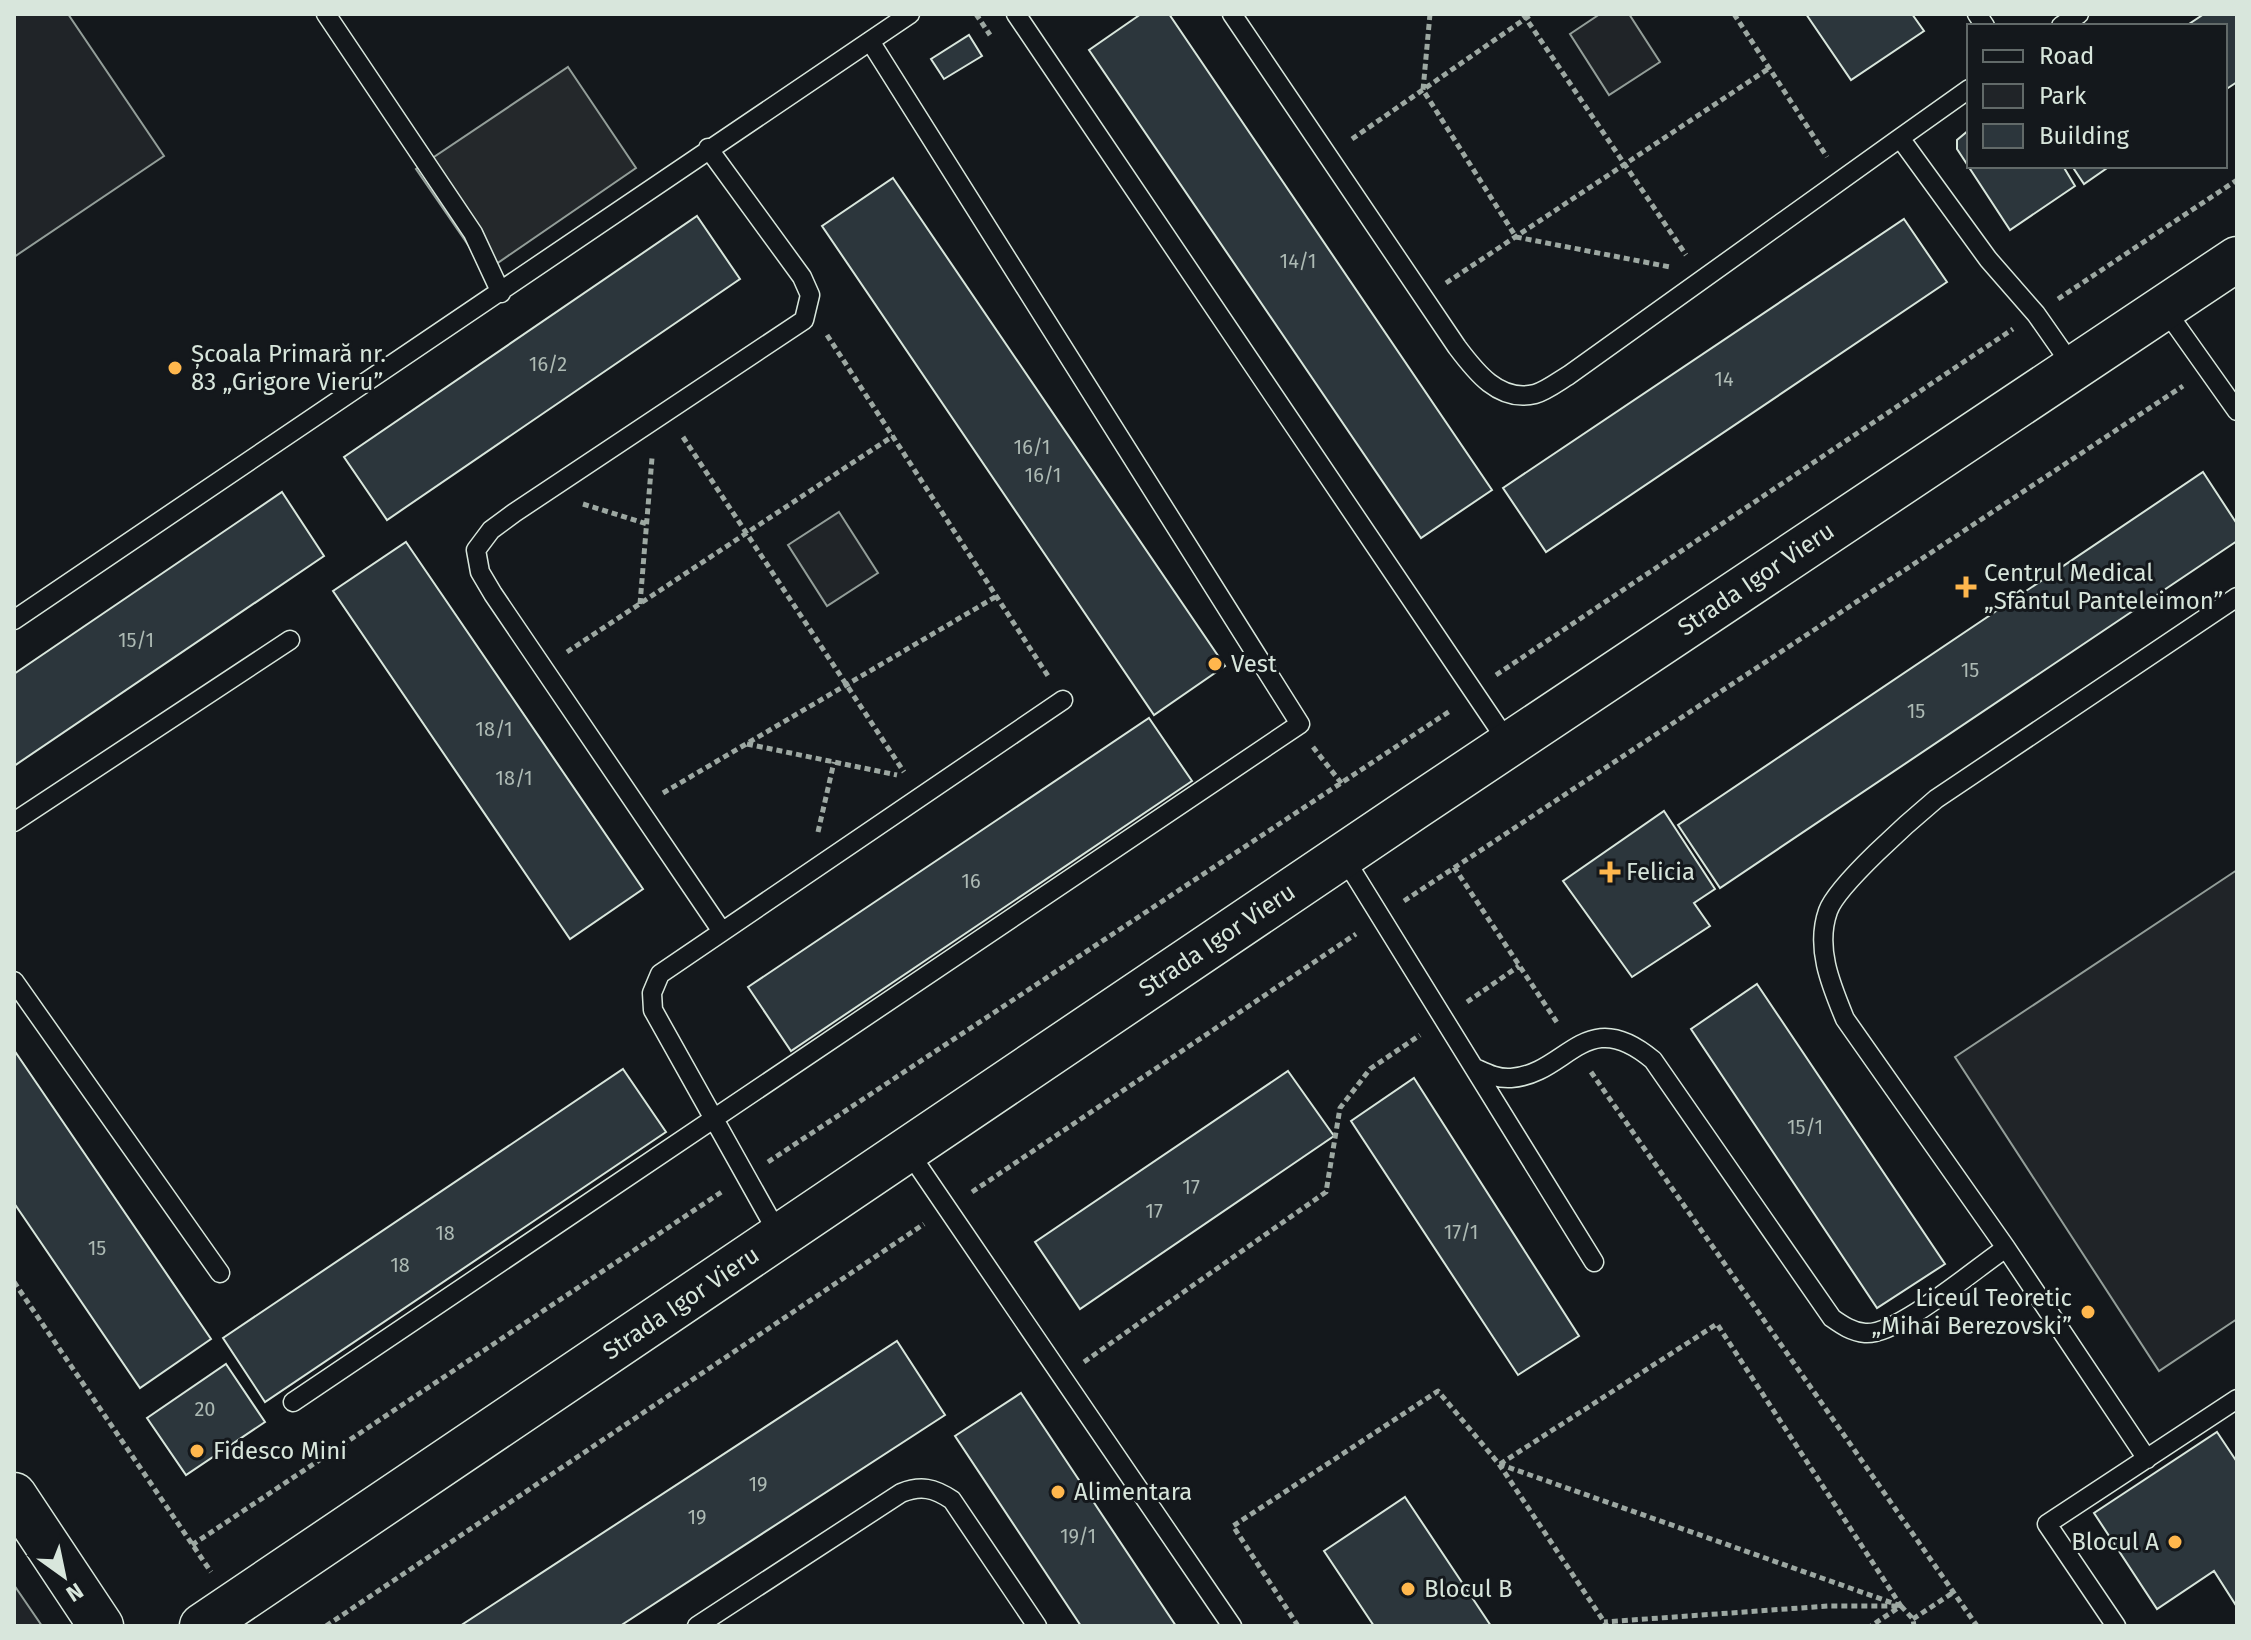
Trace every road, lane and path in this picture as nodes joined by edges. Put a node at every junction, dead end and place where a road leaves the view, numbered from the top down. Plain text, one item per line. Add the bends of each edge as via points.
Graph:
1 (326, 14) edge
2 (910, 14) edge
3 (1016, 14) edge
4 (1232, 14) edge
5 (1430, 14) edge
6 (1734, 14) edge
7 (1527, 15) edge
8 (870, 41) junction
9 (1768, 69) junction
10 (1423, 90) junction
11 (1967, 90) edge
12 (1900, 138) junction
13 (708, 148) junction
14 (1328, 156) junction
15 (1625, 164) junction
16 (1845, 178) junction
17 (2237, 180) edge
18 (1516, 237) junction
19 (2237, 259) edge
20 (1700, 275) junction
21 (501, 293) junction
22 (1424, 298) junction
23 (809, 307) junction
24 (2164, 308) junction
25 (2036, 314) junction
26 (2073, 367) junction
27 (2208, 370) junction
28 (2237, 411) edge
29 (661, 417) junction
30 (893, 436) junction
31 (545, 492) junction
32 (647, 524) junction
33 (746, 533) junction
34 (997, 596) junction
35 (2237, 597) edge
36 (640, 604) junction
37 (14, 620) edge
38 (290, 640) dead end
39 (543, 668) junction
40 (847, 685) junction
41 (1473, 690) junction
42 (1063, 700) joint
43 (746, 744) junction
44 (1509, 744) junction
45 (1316, 752) dead end
46 (834, 762) junction
47 (1342, 784) junction
48 (638, 808) junction
49 (14, 822) edge
50 (1343, 856) junction
51 (1454, 867) junction
52 (809, 871) junction
53 (1381, 916) junction
54 (721, 930) junction
55 (14, 981) edge
56 (1573, 1047) junction
57 (1475, 1068) junction
58 (1340, 1108) dead end
59 (715, 1119) junction
60 (906, 1148) junction
61 (745, 1177) junction
62 (948, 1208) junction
63 (780, 1237) junction
64 (2006, 1248) junction
65 (1594, 1262) dead end
66 (220, 1273) dead end
67 (14, 1282) edge
68 (1063, 1378) junction
69 (2237, 1399) edge
70 (293, 1402) dead end
71 (2147, 1459) junction
72 (1499, 1464) junction
73 (14, 1495) edge
74 (192, 1545) junction
75 (1954, 1592) junction
76 (1901, 1606) junction
77 (217, 1616) edge
78 (1913, 1622) edge
79 (1606, 1624) edge
80 (101, 1626) edge
81 (326, 1626) edge
82 (697, 1626) edge
83 (1037, 1626) edge
84 (1232, 1626) edge
85 (1298, 1626) edge
86 (1871, 1626) edge
87 (1977, 1626) edge
88 (2116, 1626) edge

1 - 21 lane via 473,233
2 - 8 lane
3 - 41 lane
4 - 14 lane
5 - 10 path
6 - 9 path
7 - 10 path
7 - 15 path
8 - 13 lane
8 - 59 lane via 1300,724
9 - 15 path
9 - 16 path via 1814,143
10 - 14 path
10 - 18 path
11 - 12 lane
12 - 16 lane
12 - 25 lane via 1988,259
13 - 21 lane
13 - 23 lane via 802,277
14 - 22 lane
15 - 18 path
15 - 20 path
16 - 20 lane
17 - 25 path
18 - 20 path
18 - 22 path
19 - 24 street, Strada Igor Vieru
20 - 22 lane via 1569,375 1534,394 1509,394 1480,378
21 - 37 lane
23 - 29 lane via 804,320 786,336
23 - 30 path
24 - 26 street, Strada Igor Vieru
24 - 27 lane
25 - 26 lane
25 - 41 path
26 - 44 street, Strada Igor Vieru
27 - 28 lane
27 - 51 path
29 - 31 lane
29 - 32 path
29 - 33 path
30 - 33 path
30 - 34 path
31 - 32 path
31 - 39 lane via 491,530 476,550 480,572
32 - 36 path
33 - 36 path
33 - 40 path
34 - 40 path
34 - 42 path
35 - 64 lane via 1936,799 1892,837 1828,909 1823,944 1829,982 1845,1019
36 - 39 path
38 - 49 lane
39 - 48 lane
40 - 43 path
40 - 46 path via 908,777
41 - 44 lane
41 - 47 path
42 - 52 lane
43 - 46 path
43 - 48 path
44 - 50 street, Strada Igor Vieru
45 - 47 path
46 - 52 path
47 - 61 path
48 - 54 lane
50 - 53 lane
50 - 60 street, Strada Igor Vieru
51 - 53 path
51 - 56 path
52 - 54 lane
53 - 57 lane
53 - 62 path
54 - 59 lane via 660,974 652,993 653,1010
55 - 66 lane
56 - 57 lane via 1525,1075 1494,1077
56 - 64 lane via 1606,1039 1625,1041 1653,1060 1809,1289 1848,1330 1889,1330
56 - 75 path
57 - 65 lane
58 - 68 path via 1326,1192
59 - 61 lane
59 - 70 lane
60 - 62 lane
60 - 63 street, Strada Igor Vieru
61 - 63 lane
61 - 74 path
62 - 68 lane
62 - 81 path
63 - 77 street, Strada Igor Vieru
64 - 71 lane
67 - 74 path
68 - 84 lane
69 - 71 lane
71 - 88 lane via 2047,1524
72 - 76 path
72 - 76 path via 1717,1324
72 - 79 path
72 - 85 path via 1438,1391 1233,1526
73 - 80 street
74 - 77 path
75 - 78 path
75 - 87 path
76 - 78 path
76 - 79 path via 1828,1606
76 - 86 path
82 - 83 lane via 901,1493 925,1488 952,1500

